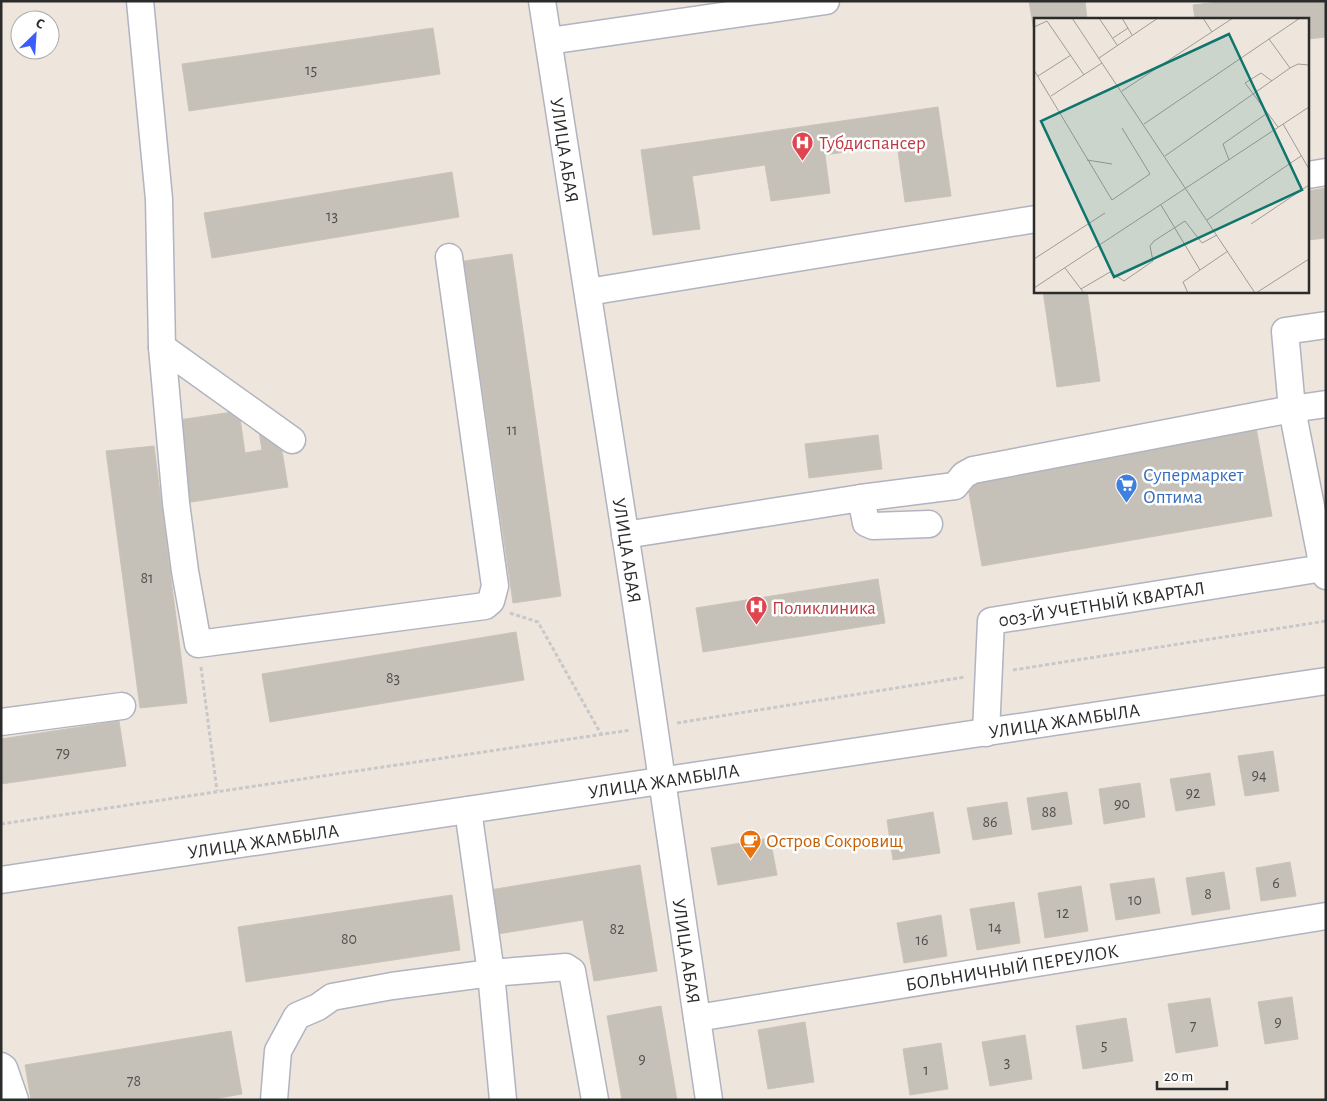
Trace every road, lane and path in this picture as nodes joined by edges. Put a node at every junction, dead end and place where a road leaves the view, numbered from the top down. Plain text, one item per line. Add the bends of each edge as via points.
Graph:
1 (140, 1) edge
2 (542, 1) edge
3 (826, 1) edge
4 (549, 41) junction
5 (1326, 172) edge
6 (1310, 175) edge
7 (1034, 219) edge
8 (449, 257) dead end
9 (588, 292) junction
10 (1326, 325) edge
11 (162, 347) junction
12 (1326, 404) edge
13 (1292, 409) junction
14 (292, 440) dead end
15 (861, 498) junction
16 (929, 524) dead end
17 (625, 535) junction
18 (1324, 572) edge
19 (485, 606) junction
20 (198, 644) junction
21 (1326, 681) edge
22 (122, 706) dead end
23 (1, 722) edge
24 (986, 733) junction
25 (601, 734) dead end
26 (662, 780) junction
27 (217, 791) dead end
28 (468, 810) junction
29 (1, 880) edge
30 (1326, 916) edge
31 (491, 973) junction
32 (696, 1018) junction
33 (1, 1066) edge
34 (15, 1100) edge
35 (274, 1100) edge
36 (503, 1100) edge
37 (595, 1100) edge
38 (709, 1100) edge

1 - 11 street via 159,199
2 - 4 street, УЛИЦА АБАЯ
3 - 4 street
4 - 9 street, УЛИЦА АБАЯ
5 - 6 street
7 - 9 street
8 - 19 street via 495,586 491,601
9 - 17 street, УЛИЦА АБАЯ
10 - 13 street via 1285,331
11 - 14 street
11 - 20 street via 176,503
12 - 13 street
13 - 15 street via 973,470 955,486
13 - 18 street
15 - 16 street via 866,523 872,526
15 - 17 street
17 - 26 street, УЛИЦА АБАЯ
18 - 24 street, 003-Й УЧЕТНЫЙ КВАРТАЛ via 991,621
19 - 20 street
19 - 25 path via 538,622
20 - 27 path
21 - 24 street, УЛИЦА ЖАМБЫЛА
22 - 23 street
24 - 26 street, УЛИЦА ЖАМБЫЛА
26 - 28 street, УЛИЦА ЖАМБЫЛА
26 - 32 street, УЛИЦА АБАЯ
28 - 29 street, УЛИЦА ЖАМБЫЛА
28 - 31 street
30 - 32 street, БОЛЬНИЧНЫЙ ПЕРЕУЛОК
31 - 35 street via 332,997 298,1016 278,1051
31 - 36 street
31 - 37 street via 566,967 572,971
32 - 38 street, УЛИЦА АБАЯ
33 - 34 street

